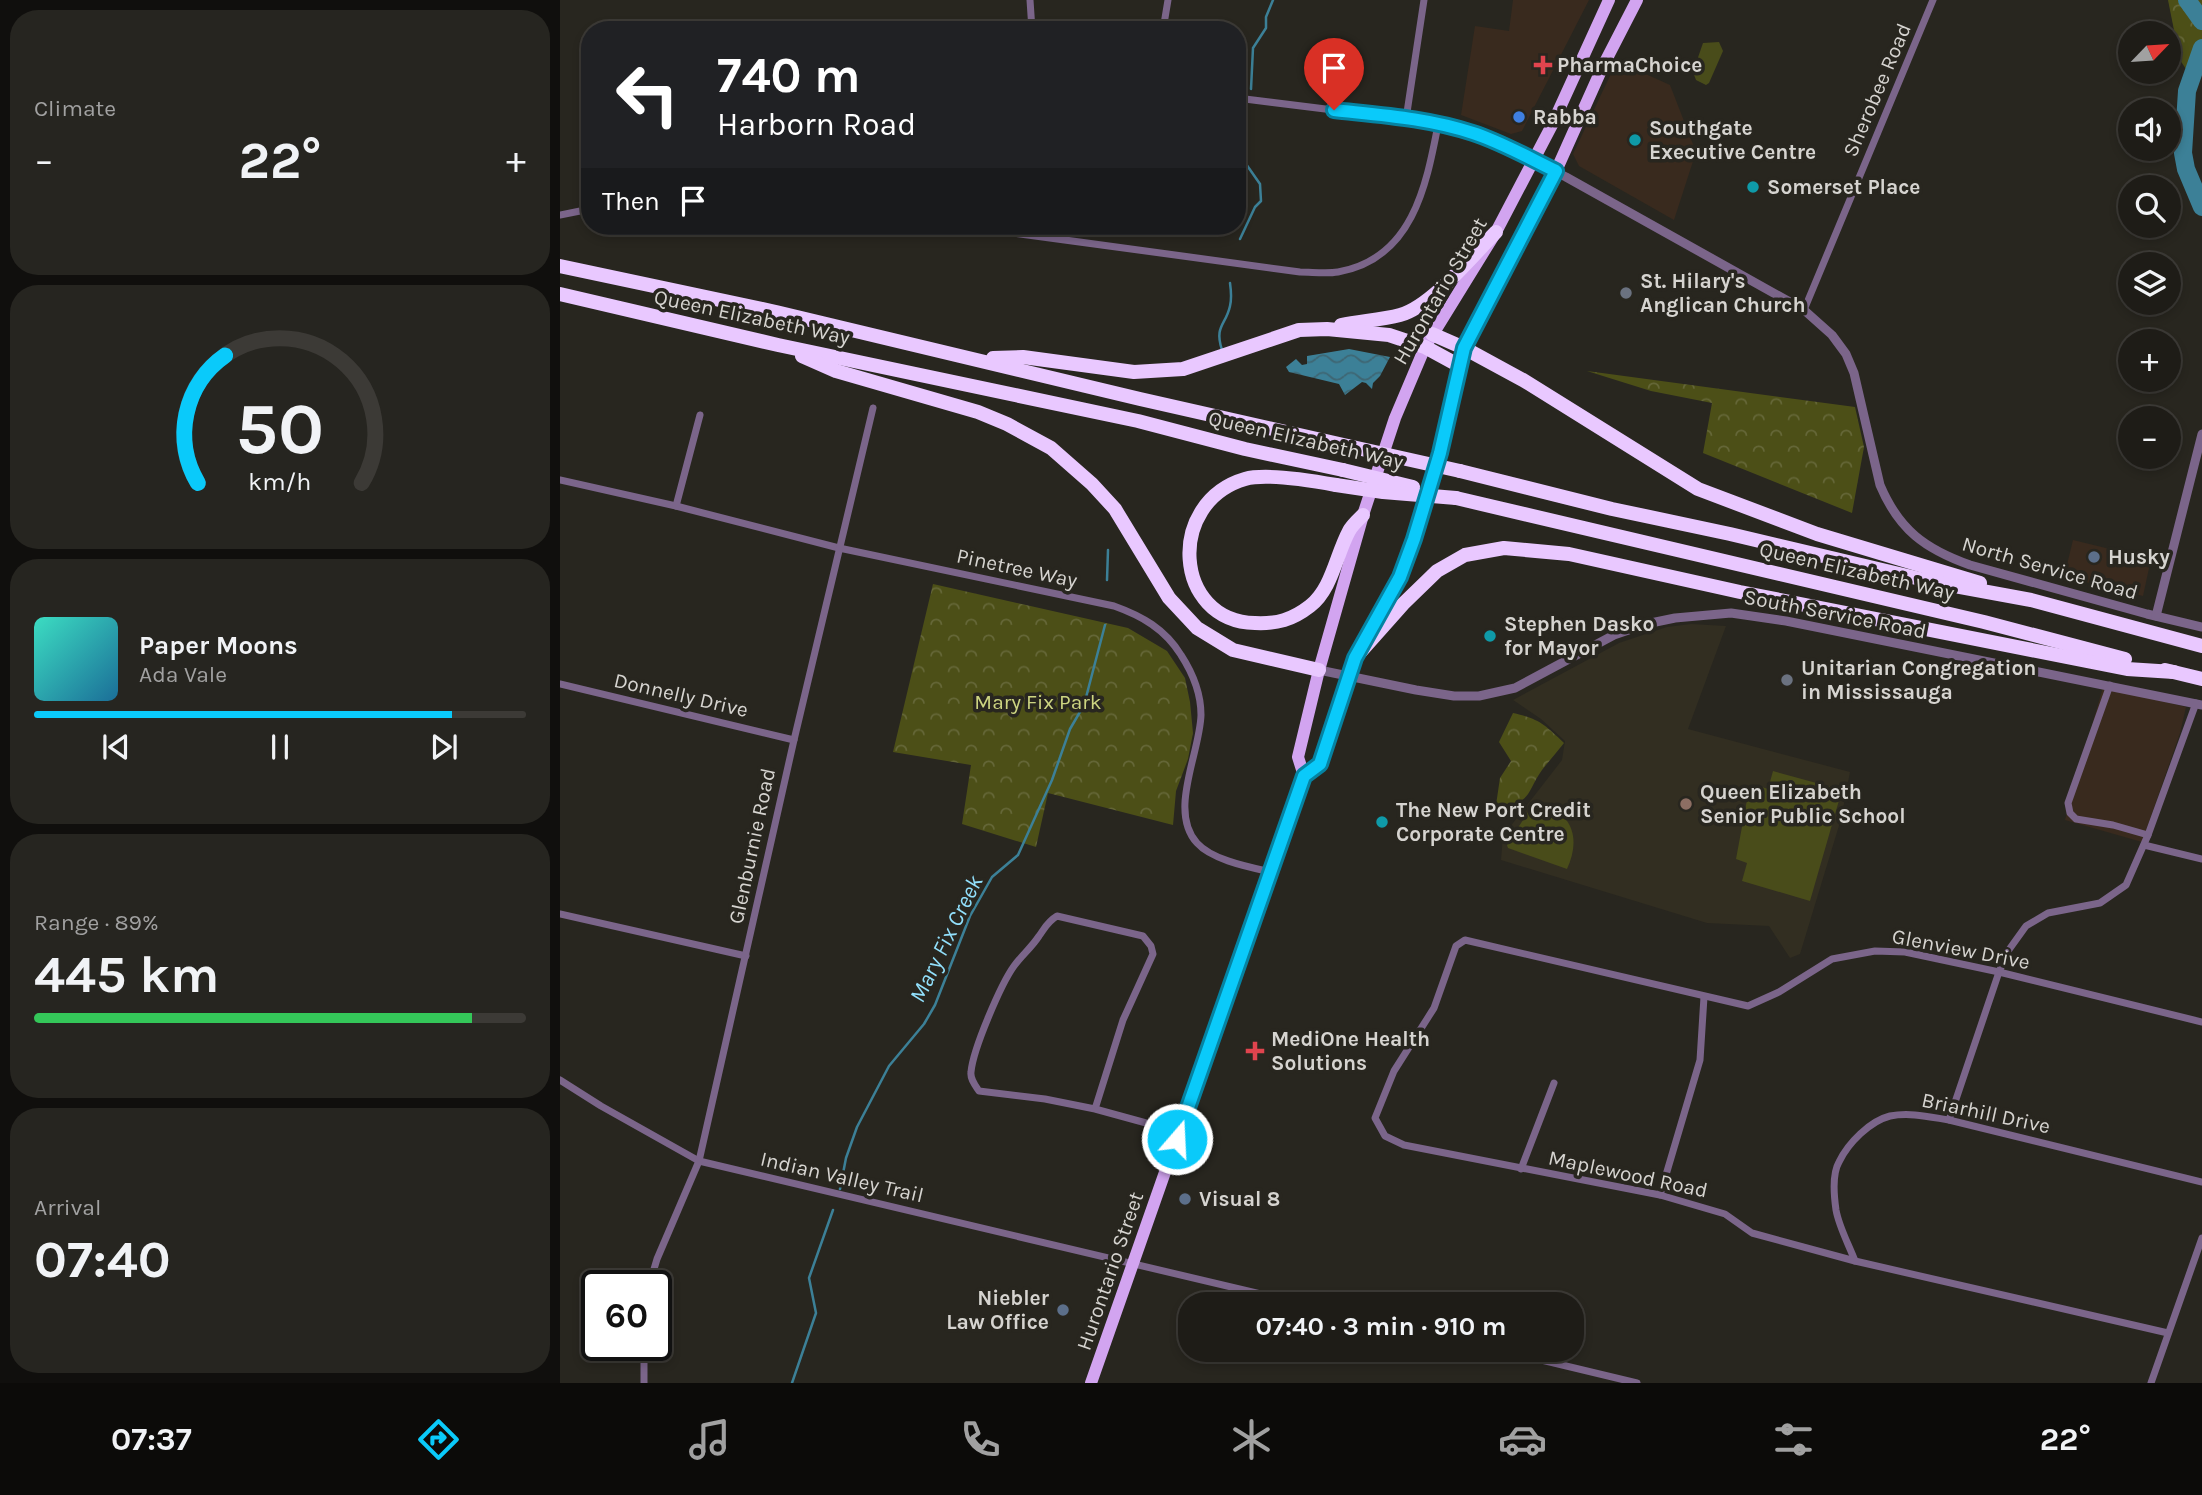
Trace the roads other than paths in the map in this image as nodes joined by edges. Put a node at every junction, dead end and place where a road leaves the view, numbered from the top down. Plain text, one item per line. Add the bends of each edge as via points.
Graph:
1 (1030, 0) edge
2 (1167, 0) edge
3 (1424, 0) edge
4 (1609, 0) edge
5 (1637, 0) edge
6 (1933, 0) edge
7 (1031, 21) edge
8 (1164, 21) edge
9 (1246, 99) edge
10 (1406, 119) junction
11 (1438, 125) junction
12 (1534, 161) junction
13 (1556, 171) junction
14 (581, 211) edge
15 (560, 215) edge
16 (1496, 232) junction
17 (1028, 235) edge
18 (560, 266) edge
19 (560, 294) edge
20 (1804, 310) junction
21 (1327, 329) junction
22 (1429, 340) junction
23 (778, 345) junction
24 (1464, 348) junction
25 (970, 358) junction
26 (1458, 365) junction
27 (873, 408) dead end
28 (700, 415) dead end
29 (2202, 434) edge
30 (560, 480) edge
31 (1456, 498) junction
32 (676, 506) junction
33 (1363, 515) junction
34 (839, 548) junction
35 (2031, 600) junction
36 (2156, 616) junction
37 (2202, 627) edge
38 (2202, 646) edge
39 (1355, 658) junction
40 (1319, 670) junction
41 (2174, 672) junction
42 (1348, 677) junction
43 (2202, 679) edge
44 (560, 684) edge
45 (2110, 685) junction
46 (2199, 704) edge
47 (794, 740) junction
48 (1304, 776) junction
49 (2148, 835) junction
50 (2144, 845) junction
51 (2202, 859) edge
52 (1270, 872) junction
53 (560, 914) edge
54 (1478, 942) joint
55 (746, 956) junction
56 (1999, 972) junction
57 (1704, 997) junction
58 (2202, 1022) edge
59 (560, 1080) edge
60 (1553, 1083) dead end
61 (1095, 1109) junction
62 (1950, 1120) junction
63 (1179, 1132) junction
64 (699, 1161) junction
65 (1521, 1169) junction
66 (2202, 1182) edge
67 (1660, 1195) junction
68 (2202, 1238) edge
69 (1855, 1261) junction
70 (1133, 1264) junction
71 (654, 1270) edge
72 (1252, 1292) edge
73 (2168, 1333) junction
74 (644, 1361) edge
75 (1549, 1362) edge
76 (644, 1383) edge
77 (1091, 1383) edge
78 (1637, 1383) edge
79 (2151, 1383) edge

1 - 7 street
2 - 8 street
3 - 10 street
4 - 12 main road, Hurontario Street
5 - 13 main road, Hurontario Street
6 - 20 street, Sherobee Road
9 - 10 street
10 - 11 street
11 - 12 street via 1477,134
11 - 17 street via 1415,213 1396,242 1353,268 1300,272
12 - 13 street, North Service Road
12 - 16 main road, Hurontario Street
13 - 20 street, North Service Road
13 - 24 main road, Hurontario Street
14 - 15 street
16 - 21 highway via 1419,306 1402,314
16 - 22 main road, Hurontario Street
18 - 25 highway, Queen Elizabeth Way
19 - 23 highway, Queen Elizabeth Way
20 - 36 street, North Service Road via 1846,354 1880,485 1898,518 1919,540 1970,565
21 - 22 highway
21 - 25 highway via 1298,330 1183,369 1134,372 1023,357
22 - 24 highway
22 - 26 highway
22 - 33 main road, Hurontario Street via 1395,418
23 - 31 highway, Queen Elizabeth Way, bridge via 1138,421
23 - 40 highway via 836,371 978,412 1051,448 1115,509 1169,598 1196,628 1233,650
24 - 26 main road, Hurontario Street
24 - 35 highway via 1698,489 1817,534
25 - 35 highway, Queen Elizabeth Way, bridge via 1612,509
26 - 39 main road, Hurontario Street via 1440,453 1414,539 1400,577
27 - 34 street, Glenburnie Road
28 - 32 street
29 - 36 street
30 - 32 street, Pinetree Way
31 - 33 highway, bridge via 1296,479 1248,478 1224,488 1202,508 1192,528 1192,577 1206,600 1226,617 1243,623 1275,624 1312,605 1349,530
31 - 41 highway, Queen Elizabeth Way
32 - 34 street, Pinetree Way
33 - 40 main road, Hurontario Street
34 - 47 street, Glenburnie Road
34 - 52 street, Pinetree Way via 1114,606 1158,628 1188,665 1201,712 1184,806 1187,828 1210,854
35 - 38 highway, Queen Elizabeth Way
36 - 37 street, North Service Road
39 - 41 highway via 1437,571 1465,555 1504,548 1570,554 2113,666
39 - 42 main road, Hurontario Street
40 - 42 street, South Service Road
40 - 48 main road, Hurontario Street via 1298,757
41 - 43 highway, Queen Elizabeth Way
42 - 45 street, South Service Road via 1454,696 1492,694 1515,688 1625,631 1675,618 1731,613
42 - 48 main road, Hurontario Street via 1320,764
44 - 47 street, Donnelly Drive
45 - 46 street, South Service Road
45 - 49 street via 2068,803 2070,813 2077,819
46 - 49 street
47 - 55 street, Glenburnie Road
48 - 52 main road, Hurontario Street
49 - 50 street
50 - 51 street
50 - 56 street via 2126,885 2100,903 2048,913 2026,926
52 - 63 main road, Hurontario Street
53 - 55 street
54 - 57 street, Glenview Drive
54 - 65 street, Maplewood Road via 1465,940 1455,946 1434,1008 1394,1071 1376,1118 1385,1136 1404,1145
55 - 64 street, Glenburnie Road
56 - 57 street, Glenview Drive via 1905,952 1875,951 1832,959 1748,1006
56 - 58 street, Glenview Drive
56 - 62 street
57 - 67 street via 1699,1060
59 - 64 street, Indian Valley Trail
60 - 65 street
61 - 61 street via 1123,1020 1153,954 1143,936 1056,916 1003,984 971,1073 979,1091
61 - 63 street
62 - 66 street, Briarhill Drive
62 - 69 street, Briarhill Drive via 1914,1114 1889,1116 1854,1140 1838,1163 1836,1212
63 - 70 main road, Hurontario Street
64 - 70 street, Indian Valley Trail
64 - 71 street, Glenburnie Road
65 - 67 street, Maplewood Road
67 - 69 street, Maplewood Road via 1725,1214 1752,1233
68 - 73 street
69 - 73 street, Maplewood Road
70 - 72 street, Indian Valley Trail
70 - 77 main road, Hurontario Street
73 - 79 street
74 - 76 street
75 - 78 street

